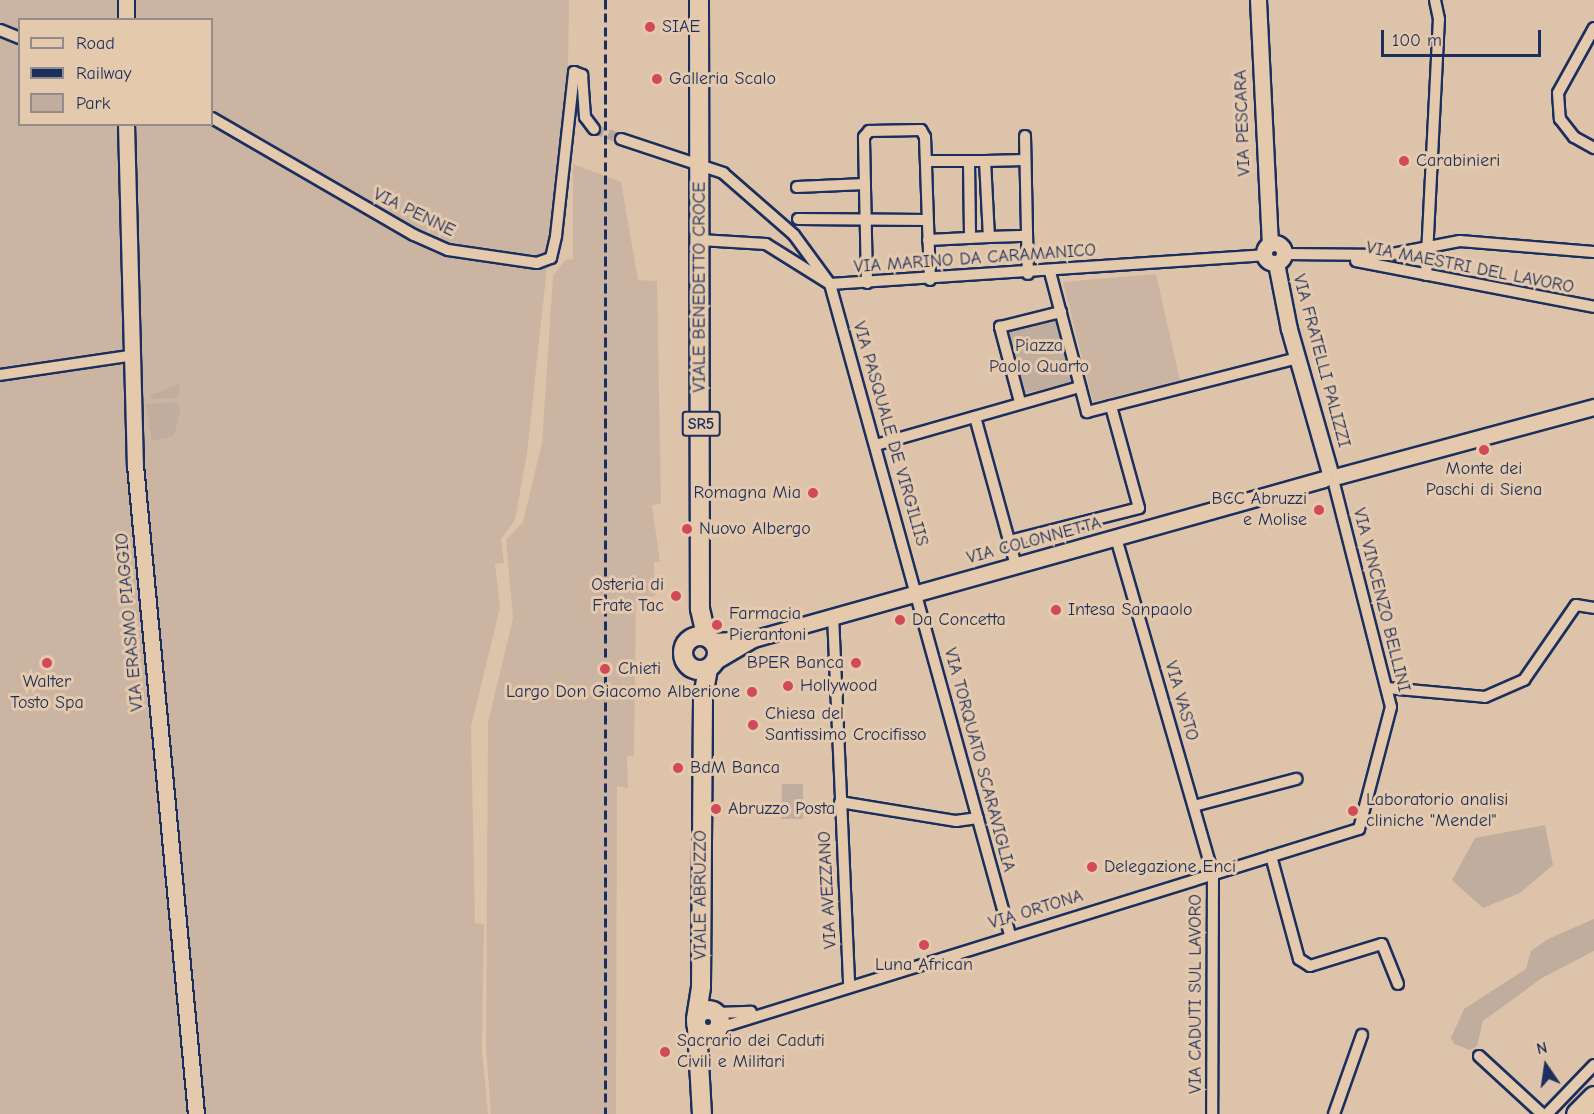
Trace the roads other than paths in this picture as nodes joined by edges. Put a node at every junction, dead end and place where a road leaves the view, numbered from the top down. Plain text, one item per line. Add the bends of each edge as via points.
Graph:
1 (126, 0) edge
2 (699, 0) edge
3 (1258, 0) edge
4 (1435, 0) edge
5 (126, 18) edge
6 (1594, 28) edge
7 (0, 30) edge
8 (18, 37) edge
9 (213, 119) edge
10 (126, 126) edge
11 (594, 129) dead end
12 (1025, 136) dead end
13 (621, 139) tunnel mouth
14 (1594, 148) edge
15 (1025, 160) junction
16 (927, 161) junction
17 (985, 161) junction
18 (969, 162) junction
19 (700, 163) junction
20 (865, 184) junction
21 (797, 187) dead end
22 (798, 219) dead end
23 (927, 220) junction
24 (866, 221) junction
25 (1027, 236) junction
26 (989, 237) junction
27 (970, 238) junction
28 (700, 240) junction
29 (928, 240) junction
30 (1428, 246) junction
31 (1594, 252) edge
32 (1274, 254) junction
33 (1340, 258) junction
34 (1050, 272) junction
35 (1028, 274) junction
36 (1426, 275) junction
37 (930, 280) junction
38 (867, 283) junction
39 (830, 284) junction
40 (1594, 307) edge
41 (1061, 312) junction
42 (128, 356) junction
43 (1297, 358) junction
44 (0, 375) edge
45 (1080, 387) junction
46 (1020, 402) junction
47 (1111, 405) junction
48 (1594, 407) edge
49 (975, 417) junction
50 (876, 445) junction
51 (1331, 477) junction
52 (1116, 538) junction
53 (1010, 541) junction
54 (1017, 566) junction
55 (917, 593) junction
56 (1594, 608) edge
57 (833, 615) junction
58 (700, 638) junction
59 (753, 639) junction
60 (701, 666) junction
61 (1386, 688) junction
62 (1296, 778) dead end
63 (840, 802) junction
64 (1194, 806) junction
65 (978, 818) junction
66 (1359, 829) joint
67 (1270, 856) junction
68 (1213, 873) junction
69 (1010, 935) junction
70 (849, 984) junction
71 (1398, 984) dead end
72 (708, 1022) junction
73 (1362, 1035) dead end
74 (1479, 1056) dead end
75 (1594, 1065) edge
76 (1594, 1097) edge
77 (196, 1114) edge
78 (702, 1114) edge
79 (1212, 1114) edge
80 (1334, 1114) edge
81 (1542, 1114) edge
82 (1547, 1114) edge
83 (1577, 1114) edge

1 - 5 street
2 - 19 main road, VIALE BENEDETTO CROCE / SR5
3 - 32 street, VIA PESCARA
4 - 30 street via 1439,19
6 - 14 street via 1558,93 1560,119 1574,137
7 - 8 street
9 - 11 street, VIA PENNE via 422,239 496,260 537,263 551,258 556,236 574,72 582,75 585,117
10 - 42 street, VIA ERASMO PIAGGIO
12 - 15 street
13 - 19 street
15 - 17 street
15 - 25 street
16 - 18 street
16 - 20 street via 921,130 869,131
16 - 23 street
17 - 18 street
17 - 26 street
18 - 27 street
19 - 28 main road, VIALE BENEDETTO CROCE / SR5
19 - 39 street via 723,173 780,220
20 - 21 street
20 - 24 street
22 - 24 street
23 - 24 street
23 - 29 street
24 - 38 street
25 - 26 street
25 - 35 street
26 - 27 street
27 - 29 street
28 - 39 street, VIA MARINO DA CARAMANICO via 766,244
28 - 58 main road, VIALE BENEDETTO CROCE / SR5
29 - 37 street
30 - 31 street, VIA MAESTRI DEL LAVORO via 1460,240
30 - 33 street, VIA MAESTRI DEL LAVORO
30 - 36 street
32 - 33 street, VIA MAESTRI DEL LAVORO
32 - 34 street, VIA MARINO DA CARAMANICO
32 - 43 street, VIA FRATELLI PALIZZI
33 - 36 street, VIA MAESTRI DEL LAVORO
34 - 35 street, VIA MARINO DA CARAMANICO
34 - 41 street
35 - 37 street, VIA MARINO DA CARAMANICO
36 - 40 street, VIA MAESTRI DEL LAVORO
37 - 38 street, VIA MARINO DA CARAMANICO
38 - 39 street, VIA MARINO DA CARAMANICO
39 - 50 street, VIA PASQUALE DE VIRGILIIS
41 - 45 street
41 - 46 street via 1000,327
42 - 44 street
42 - 77 street, VIA ERASMO PIAGGIO
43 - 47 street
43 - 51 street, VIA FRATELLI PALIZZI
45 - 46 street
45 - 47 street via 1087,412
46 - 49 street
47 - 53 street via 1139,508
48 - 51 street, VIA COLONNETTA
49 - 50 street
49 - 53 street
50 - 55 street, VIA PASQUALE DE VIRGILIIS
51 - 52 street, VIA COLONNETTA
51 - 61 street, VIA VINCENZO BELLINI
52 - 54 street, VIA COLONNETTA
52 - 64 street, VIA VASTO
53 - 54 street
54 - 55 street, VIA COLONNETTA
55 - 57 street, VIA COLONNETTA
55 - 65 street, VIA TORQUATO SCARAVIGLIA
56 - 61 street via 1576,605 1524,680 1485,697
57 - 59 street, VIA COLONNETTA
57 - 63 street, VIA AVEZZANO
58 - 59 street
58 - 60 main road, SR5
58 - 60 main road, SR5 via 683,653
59 - 60 street
60 - 72 main road, VIALE ABRUZZO / SR5 via 701,986
61 - 66 street, VIA VINCENZO BELLINI via 1391,707
62 - 64 street
63 - 65 street via 956,821
63 - 70 street, VIA AVEZZANO
64 - 68 street, VIA VASTO
65 - 69 street, VIA TORQUATO SCARAVIGLIA
66 - 67 street, VIA ORTONA
67 - 68 street, VIA ORTONA
67 - 71 street via 1299,959 1310,966 1382,944
68 - 69 street, VIA ORTONA
68 - 79 street, VIA CADUTI SUL LAVORO
69 - 70 street, VIA ORTONA
70 - 72 street, VIA ORTONA via 758,1012
72 - 78 main road, VIALE ABRUZZO / SR5 via 702,1061
73 - 80 street
74 - 81 street
75 - 82 street
76 - 83 highway

